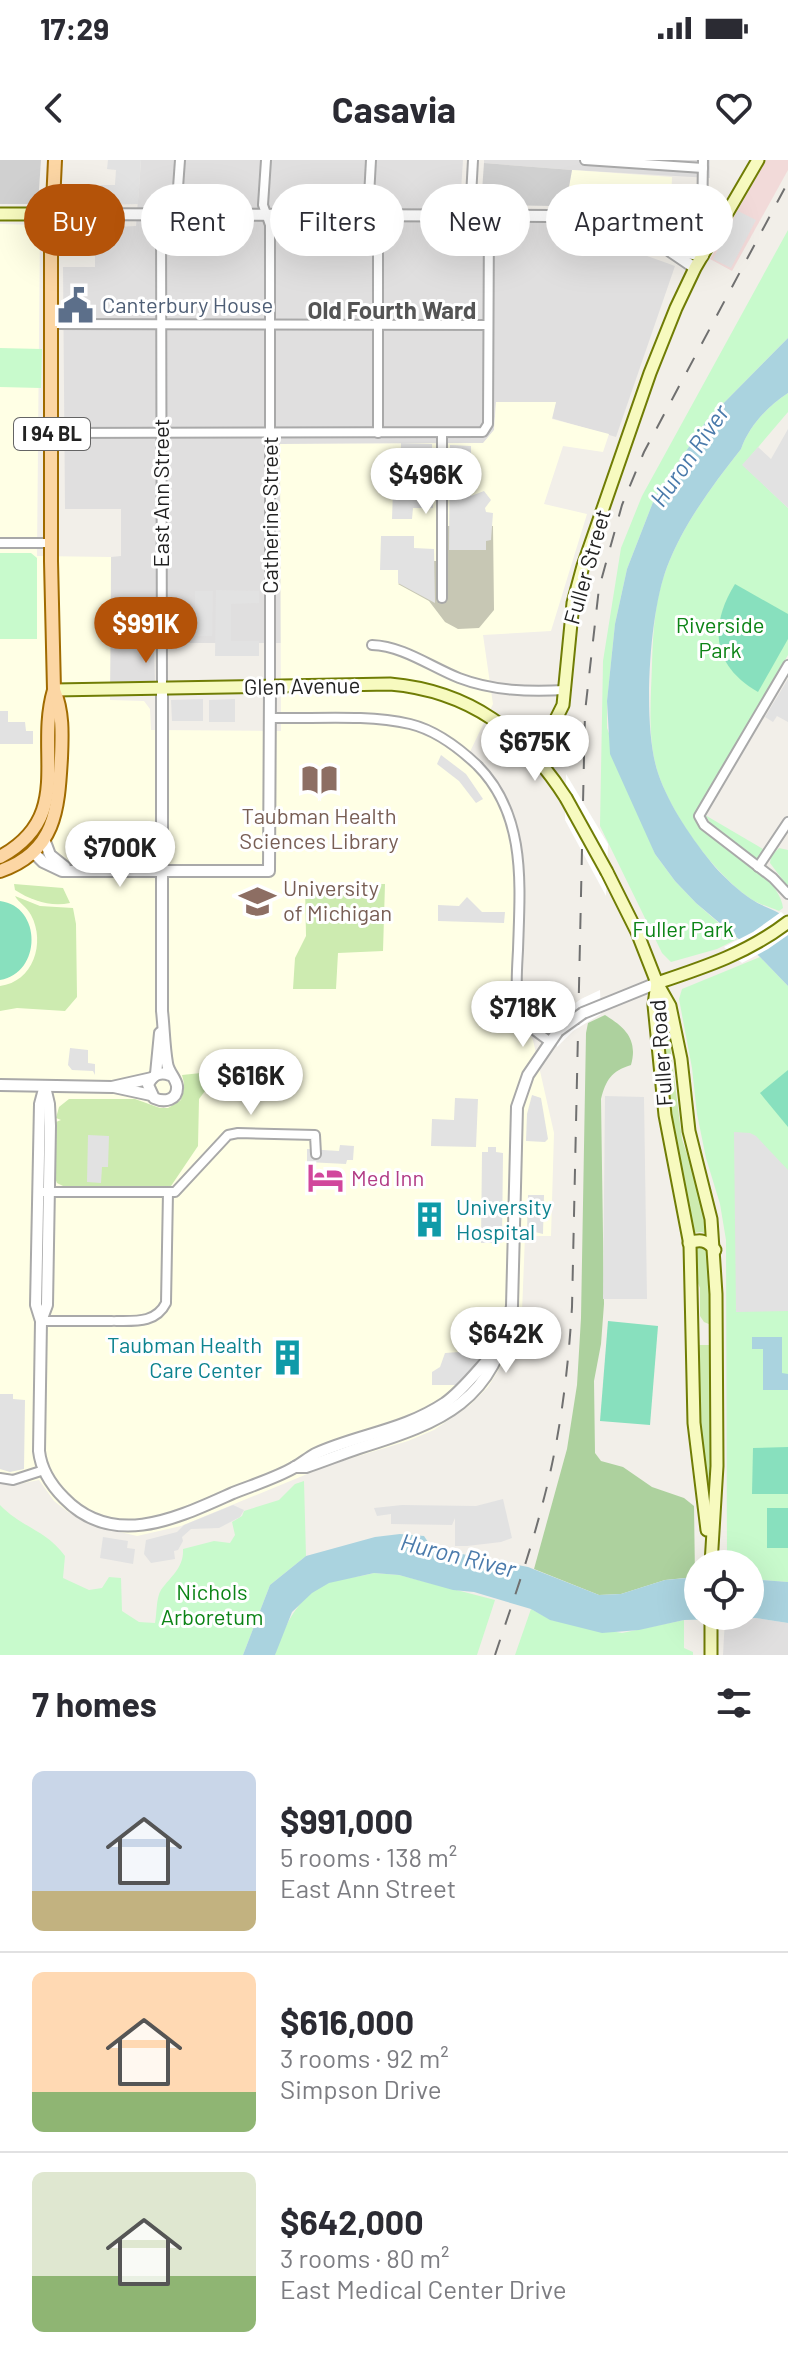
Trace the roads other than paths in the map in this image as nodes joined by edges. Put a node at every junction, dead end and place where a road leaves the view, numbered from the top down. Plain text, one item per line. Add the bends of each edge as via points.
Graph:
1 (55, 160) edge
2 (180, 160) edge
3 (266, 160) edge
4 (371, 160) edge
5 (473, 160) edge
6 (585, 160) edge
7 (758, 160) edge
8 (703, 164) edge
9 (54, 184) edge
10 (178, 184) edge
11 (372, 184) edge
12 (472, 184) edge
13 (702, 184) edge
14 (733, 204) edge
15 (0, 214) edge
16 (24, 214) edge
17 (254, 215) edge
18 (266, 215) junction
19 (270, 215) edge
20 (52, 256) edge
21 (161, 256) edge
22 (376, 256) edge
23 (489, 256) edge
24 (677, 256) edge
25 (703, 256) edge
26 (695, 268) junction
27 (52, 324) junction
28 (161, 324) junction
29 (270, 325) junction
30 (380, 325) junction
31 (488, 325) junction
32 (52, 433) junction
33 (160, 433) junction
34 (270, 433) junction
35 (378, 433) junction
36 (442, 434) junction
37 (0, 543) edge
38 (51, 543) junction
39 (442, 598) dead end
40 (372, 645) dead end
41 (788, 665) edge
42 (270, 688) junction
43 (162, 689) junction
44 (54, 690) junction
45 (565, 690) junction
46 (270, 718) junction
47 (532, 750) junction
48 (788, 822) edge
49 (39, 835) junction
50 (778, 838) junction
51 (788, 845) edge
52 (33, 852) junction
53 (0, 857) edge
54 (758, 867) junction
55 (0, 871) edge
56 (79, 871) junction
57 (161, 872) junction
58 (788, 894) edge
59 (788, 922) edge
60 (657, 983) junction
61 (162, 1011) junction
62 (549, 1041) junction
63 (170, 1075) junction
64 (154, 1076) junction
65 (0, 1085) edge
66 (45, 1087) junction
67 (112, 1087) junction
68 (151, 1095) junction
69 (316, 1154) dead end
70 (43, 1192) junction
71 (168, 1192) junction
72 (689, 1243) junction
73 (715, 1250) junction
74 (692, 1318) junction
75 (41, 1321) junction
76 (716, 1332) junction
77 (44, 1470) junction
78 (0, 1478) edge
79 (709, 1550) edge
80 (712, 1550) edge
81 (711, 1630) edge
82 (711, 1655) edge

1 - 9 main road, I 94 BL
2 - 10 street
3 - 18 street, Catherine Street
4 - 11 street
5 - 12 street
6 - 8 street
7 - 14 main road, Fuller Street
8 - 13 street
15 - 16 main road
17 - 18 street
18 - 19 street
18 - 29 street, Catherine Street
20 - 27 main road, I 94 BL
21 - 28 street, East Ann Street
22 - 30 street
23 - 31 street
24 - 26 street
25 - 26 main road, Fuller Street
26 - 45 main road, Fuller Street via 658,352 583,566 573,603
27 - 28 street
27 - 32 main road, I 94 BL
28 - 29 street
28 - 33 street, East Ann Street
29 - 30 street
29 - 34 street, Catherine Street
30 - 31 street
30 - 35 street
31 - 36 street via 486,431
32 - 33 street
32 - 38 main road, I 94 BL
33 - 34 street
33 - 43 street, East Ann Street
34 - 35 street
34 - 42 street, Catherine Street
35 - 36 street
36 - 39 street
37 - 38 street
38 - 44 main road, I 94 BL
40 - 45 street via 388,645 486,686
41 - 54 street via 699,816
42 - 43 main road, Glen Avenue
42 - 46 street, Catherine Street
42 - 47 main road, Glen Avenue via 424,688 483,713
43 - 44 main road, Glen Avenue
43 - 57 street, East Ann Street
44 - 49 main road, I 94 BL via 48,708 48,799
45 - 47 main road, Fuller Street via 556,719
46 - 57 street, Catherine Street via 269,871
46 - 62 street via 379,719 414,725 447,741 487,776 511,818 517,844 519,1007 525,1021
47 - 60 main road, bridge via 607,872
48 - 50 street
49 - 52 main road via 30,846
49 - 53 main road, I 94 BL
49 - 56 street via 55,861
50 - 51 street
50 - 54 street
52 - 55 main road
52 - 56 street via 53,867
54 - 58 street
56 - 57 street
57 - 61 street, East Ann Street
59 - 60 main road via 734,956
60 - 62 street, bridge via 583,1013
60 - 72 main road, Fuller Road via 665,1115
60 - 73 main road, Fuller Road via 670,1006
61 - 63 street, East Ann Street
61 - 64 street, East Ann Street
62 - 77 street via 525,1081 517,1107 509,1321 500,1347 456,1395 422,1417 329,1448 156,1523 124,1526 78,1511
63 - 64 street
63 - 68 street via 177,1086 173,1097 161,1101
64 - 67 street
64 - 68 street via 148,1085
65 - 66 street
66 - 67 street
66 - 70 street via 40,1104
67 - 68 street
69 - 71 street via 315,1135 228,1135 180,1189
70 - 71 street
70 - 75 street via 36,1305
71 - 75 street via 164,1309 147,1320
72 - 73 main road via 705,1241
72 - 74 main road, Fuller Road
73 - 76 main road, Fuller Road
74 - 76 main road
74 - 79 main road, Fuller Road via 694,1423
75 - 77 street via 38,1442
76 - 80 main road, Fuller Road
77 - 78 street via 13,1480
81 - 82 main road

